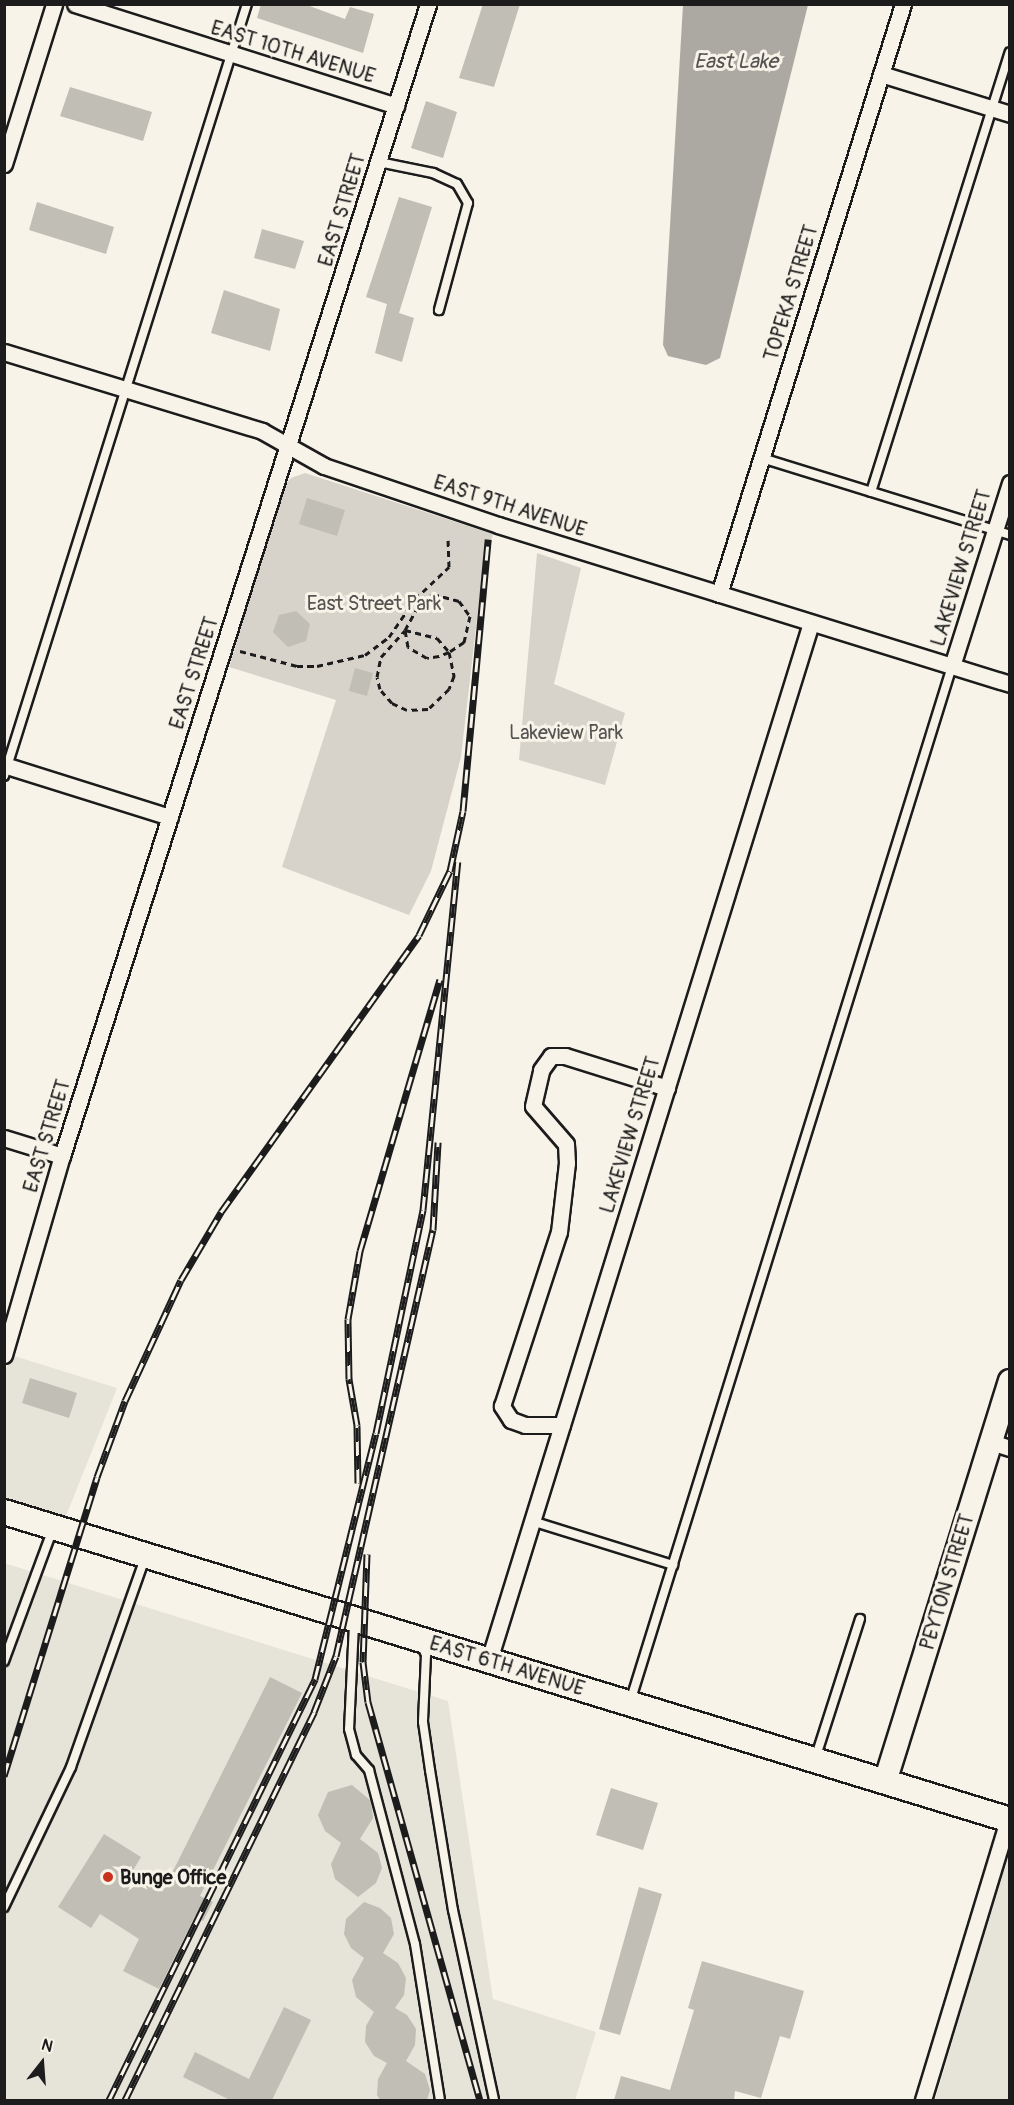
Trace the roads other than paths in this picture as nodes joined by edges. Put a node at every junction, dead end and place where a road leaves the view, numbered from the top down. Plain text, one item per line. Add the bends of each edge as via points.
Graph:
1 (54, 4) edge
2 (75, 4) edge
3 (247, 4) edge
4 (428, 4) edge
5 (903, 4) edge
6 (1010, 52) edge
7 (231, 55) junction
8 (881, 74) junction
9 (396, 106) junction
10 (992, 108) junction
11 (1010, 114) edge
12 (379, 162) junction
13 (4, 164) edge
14 (439, 310) dead end
15 (4, 352) edge
16 (124, 389) junction
17 (288, 448) junction
18 (762, 458) junction
19 (1010, 483) edge
20 (871, 492) junction
21 (1002, 533) edge
22 (719, 594) junction
23 (811, 623) junction
24 (952, 666) junction
25 (1010, 684) edge
26 (6, 769) edge
27 (170, 816) junction
28 (667, 1088) junction
29 (4, 1138) edge
30 (62, 1156) junction
31 (4, 1355) edge
32 (1010, 1381) edge
33 (562, 1425) junction
34 (1000, 1445) edge
35 (4, 1512) edge
36 (532, 1521) junction
37 (54, 1527) junction
38 (146, 1555) junction
39 (673, 1565) junction
40 (354, 1619) junction
41 (860, 1619) dead end
42 (420, 1639) junction
43 (489, 1660) junction
44 (4, 1661) edge
45 (630, 1704) junction
46 (815, 1761) junction
47 (885, 1782) junction
48 (1009, 1820) edge
49 (4, 1907) edge
50 (440, 2100) edge
51 (494, 2100) edge
52 (922, 2100) edge

1 - 13 street
2 - 7 street, EAST 10TH AVENUE
3 - 7 lane
4 - 9 street, EAST STREET
5 - 8 street, TOPEKA STREET
6 - 10 lane
7 - 9 street, EAST 10TH AVENUE
7 - 16 lane
8 - 10 street
8 - 18 street, TOPEKA STREET
9 - 12 street, EAST STREET
10 - 11 street
10 - 20 lane
12 - 14 lane via 449,180 457,184 468,202
12 - 17 street, EAST STREET
15 - 16 street, EAST 9TH AVENUE
16 - 17 street, EAST 9TH AVENUE via 262,431
16 - 26 lane
17 - 22 street, EAST 9TH AVENUE via 324,466 498,525
17 - 27 street, EAST STREET
18 - 20 lane
18 - 22 street, TOPEKA STREET
19 - 21 street, LAKEVIEW STREET
20 - 21 lane
21 - 24 street, LAKEVIEW STREET
22 - 23 street, EAST 9TH AVENUE
23 - 24 street, EAST 9TH AVENUE
23 - 28 street, LAKEVIEW STREET
24 - 25 street, EAST 9TH AVENUE
24 - 39 lane
26 - 27 street
27 - 30 street, EAST STREET
28 - 33 street, LAKEVIEW STREET
28 - 33 street via 566,1056 551,1056 541,1070 533,1106 566,1144 559,1232 502,1406 511,1420 525,1425
29 - 30 street
30 - 31 street, EAST STREET
32 - 34 street, PEYTON STREET
33 - 36 street, LAKEVIEW STREET
34 - 47 street, PEYTON STREET
35 - 37 main road, EAST 6TH AVENUE
36 - 39 lane
36 - 43 street, LAKEVIEW STREET
37 - 38 main road, EAST 6TH AVENUE
37 - 44 lane
38 - 40 main road, EAST 6TH AVENUE
38 - 49 lane via 71,1767
39 - 45 lane
40 - 42 main road, EAST 6TH AVENUE
40 - 50 lane via 349,1729 357,1755 369,1770 410,1921
41 - 46 lane
42 - 43 main road, EAST 6TH AVENUE
42 - 51 lane via 426,1655 423,1722 430,1770 453,1910
43 - 45 main road, EAST 6TH AVENUE
45 - 46 main road, EAST 6TH AVENUE
46 - 47 main road, EAST 6TH AVENUE
47 - 48 main road, EAST 6TH AVENUE
48 - 52 street

